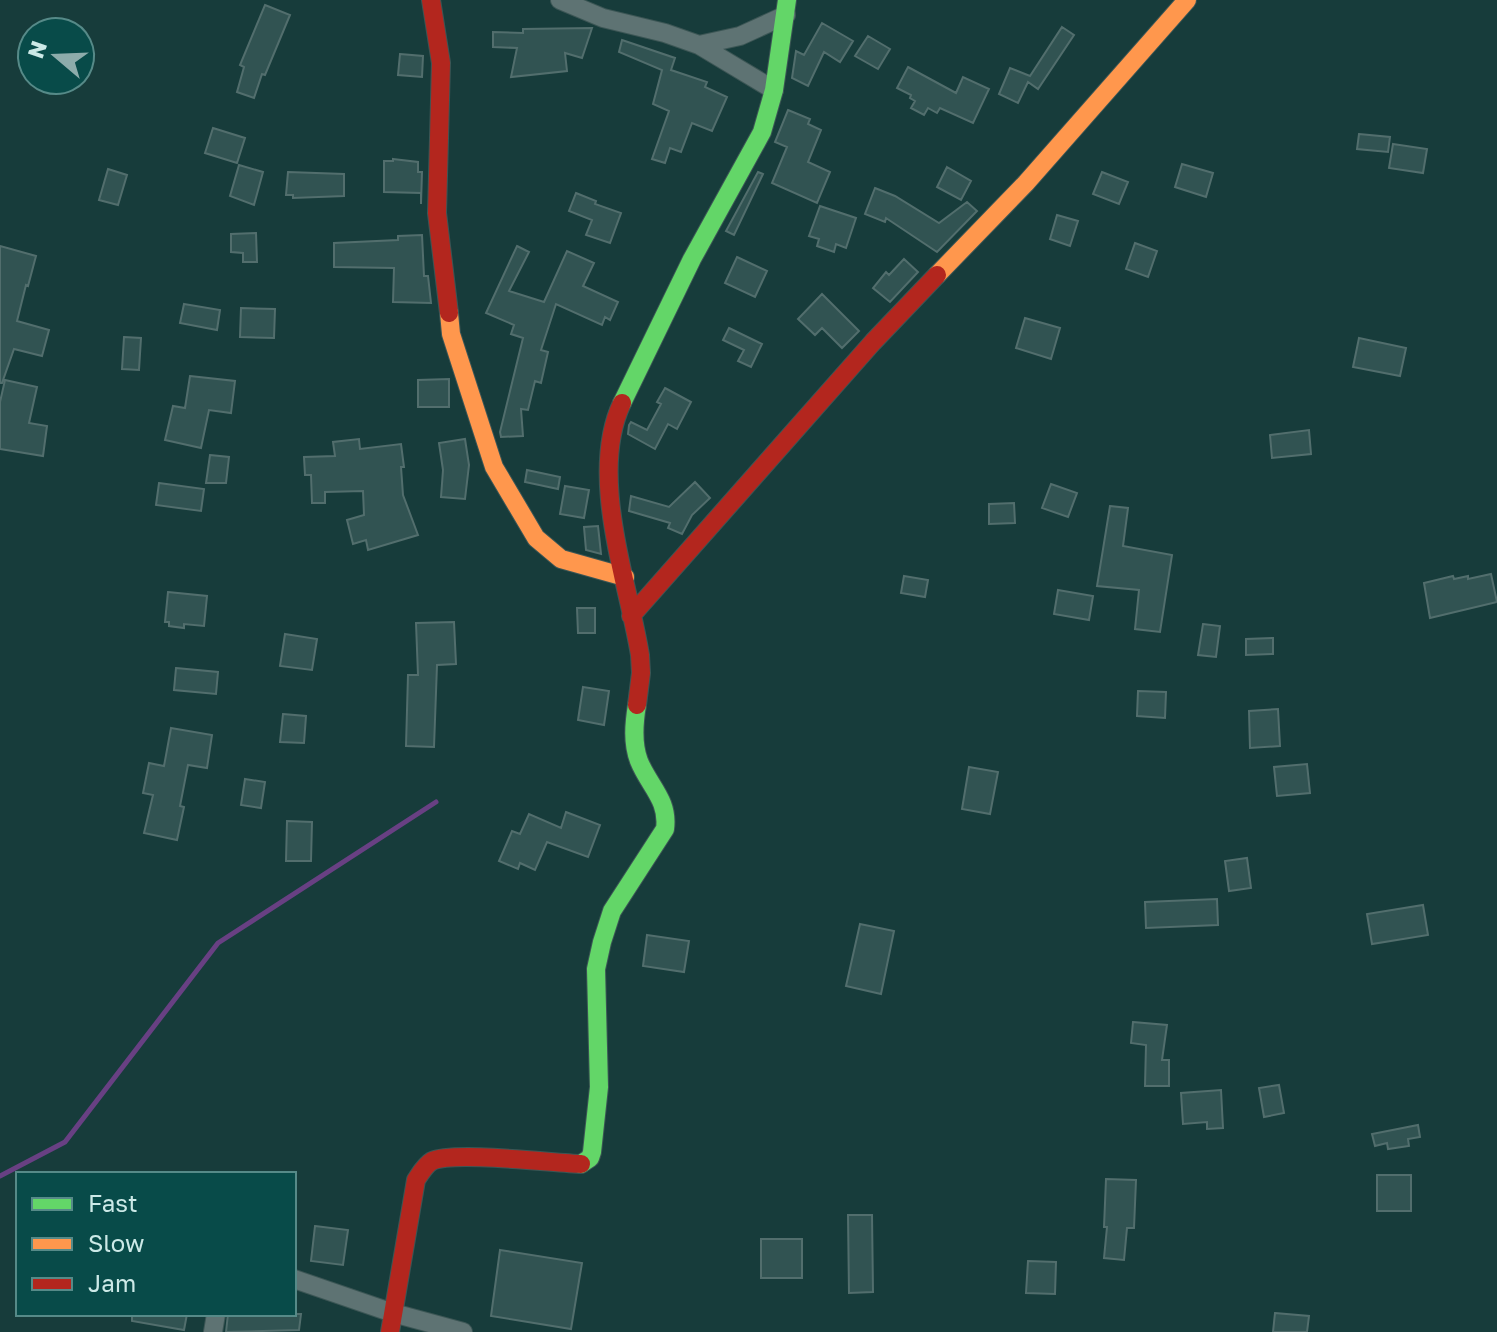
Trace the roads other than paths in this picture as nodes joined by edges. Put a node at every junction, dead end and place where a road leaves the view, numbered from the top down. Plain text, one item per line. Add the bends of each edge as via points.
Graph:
1 (431, 0) edge
2 (560, 0) edge
3 (1187, 0) edge
4 (786, 7) edge
5 (699, 45) junction
6 (774, 90) junction
7 (625, 577) junction
8 (631, 616) junction
9 (296, 1280) edge
10 (393, 1313) junction
11 (390, 1332) edge
12 (463, 1332) edge

1 - 7 street via 441,63 437,213 451,334 494,467 536,538 561,559
2 - 5 street
3 - 8 street
4 - 5 street via 740,36
4 - 6 street
5 - 6 street
6 - 7 street via 762,132 692,259 614,420 608,468
7 - 8 street
8 - 10 street via 642,662 634,743 668,817 612,911 602,942 596,969 599,1087 590,1158 581,1164 459,1158 436,1160 424,1168 416,1180
9 - 10 street
10 - 11 street
10 - 12 street

